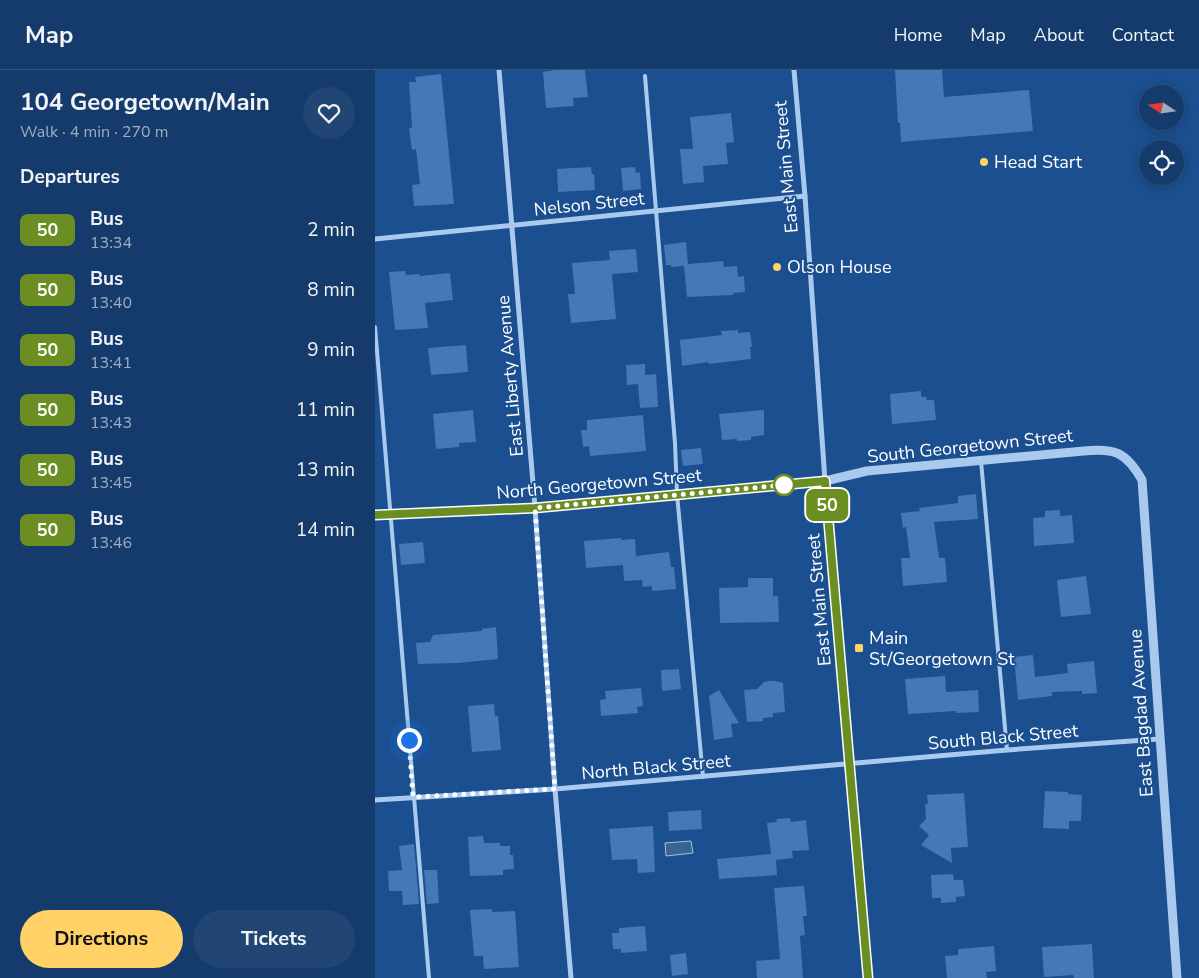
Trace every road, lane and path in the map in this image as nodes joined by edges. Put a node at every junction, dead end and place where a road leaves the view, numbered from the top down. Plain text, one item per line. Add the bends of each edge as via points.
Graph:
1 (499, 70) edge
2 (794, 70) edge
3 (645, 76) dead end
4 (805, 196) junction
5 (656, 211) junction
6 (512, 226) junction
7 (375, 238) edge
8 (375, 327) edge
9 (1119, 453) joint
10 (981, 461) junction
11 (825, 481) junction
12 (677, 494) junction
13 (535, 508) junction
14 (391, 513) junction
15 (375, 515) edge
16 (1159, 739) junction
17 (1007, 750) junction
18 (849, 763) junction
19 (703, 777) junction
20 (555, 789) junction
21 (413, 797) junction
22 (375, 800) edge
23 (429, 978) edge
24 (571, 978) edge
25 (868, 978) edge
26 (1177, 978) edge

1 - 6 street, East Liberty Avenue
2 - 4 street, East Main Street
3 - 5 lane
4 - 5 street, Nelson Street
4 - 11 street, East Main Street
5 - 6 street, Nelson Street
5 - 12 lane
6 - 7 street, Nelson Street
6 - 13 street, East Liberty Avenue
8 - 14 lane
9 - 10 street, South Georgetown Street via 1101,449
9 - 16 street, East Bagdad Avenue via 1133,464 1142,480
10 - 11 street, South Georgetown Street via 867,472
10 - 17 lane
11 - 12 street, North Georgetown Street
11 - 18 street, East Main Street
12 - 13 street, North Georgetown Street
12 - 19 lane
13 - 14 street, North Georgetown Street
13 - 20 street, East Liberty Avenue
14 - 15 street, North Georgetown Street
14 - 21 lane
16 - 17 street, South Black Street
16 - 26 street, East Bagdad Avenue
17 - 18 street, South Black Street
18 - 19 street, North Black Street
18 - 25 street, East Main Street
19 - 20 street, North Black Street
20 - 21 street, North Black Street
20 - 24 street, East Liberty Avenue
21 - 22 street, North Black Street
21 - 23 lane

